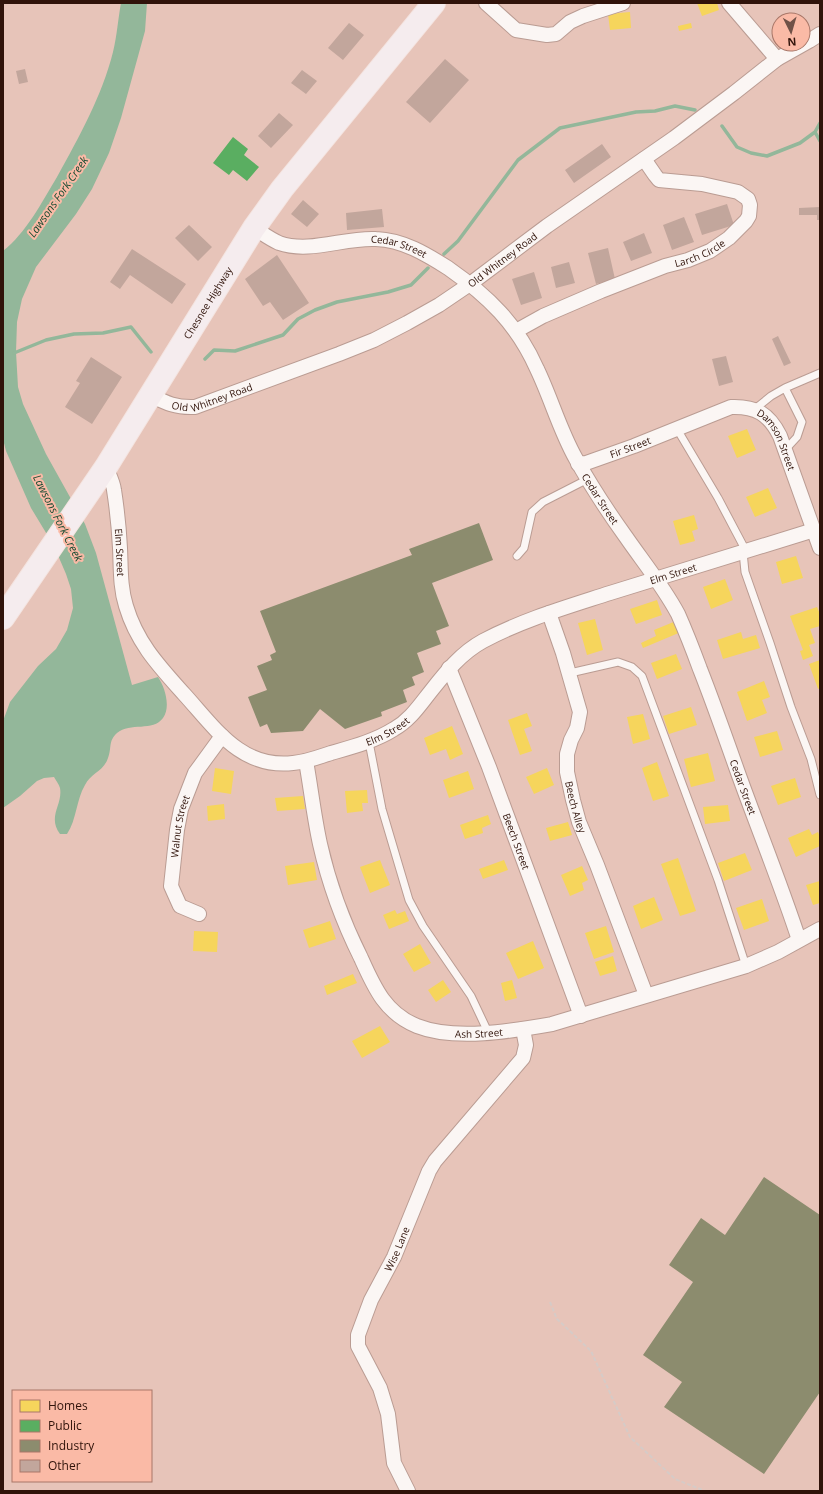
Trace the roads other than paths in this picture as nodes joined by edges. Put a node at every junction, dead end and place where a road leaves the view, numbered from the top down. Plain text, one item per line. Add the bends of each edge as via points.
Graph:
1 (434, 3) edge
2 (486, 3) edge
3 (623, 3) edge
4 (729, 3) edge
5 (820, 34) edge
6 (776, 59) junction
7 (644, 159) junction
8 (254, 228) junction
9 (470, 284) junction
10 (516, 331) junction
11 (820, 373) edge
12 (785, 388) junction
13 (150, 395) junction
14 (755, 409) junction
15 (679, 428) junction
16 (785, 450) junction
17 (578, 464) junction
18 (106, 467) junction
19 (588, 479) junction
20 (817, 529) edge
21 (820, 548) edge
22 (745, 552) junction
23 (517, 556) dead end
24 (657, 578) junction
25 (549, 613) junction
26 (6, 614) edge
27 (449, 668) junction
28 (570, 673) junction
29 (222, 736) junction
30 (369, 742) junction
31 (306, 761) junction
32 (820, 795) edge
33 (199, 914) dead end
34 (820, 929) edge
35 (799, 940) junction
36 (746, 966) junction
37 (646, 995) junction
38 (581, 1016) junction
39 (523, 1029) junction
40 (488, 1032) junction
41 (408, 1491) edge

1 - 8 main road, Chesnee Highway via 282,189
2 - 3 street via 516,30 546,36 556,34 570,22 583,16
4 - 6 street
5 - 6 street, Old Whitney Road
6 - 7 street, Old Whitney Road via 728,98
7 - 9 street, Old Whitney Road via 547,226
7 - 10 street, Larch Circle via 660,180 702,184 738,192 748,199 749,216 729,238 710,251 601,291 543,316
8 - 9 street, Cedar Street via 279,243 300,247 362,239 392,241 421,252
8 - 13 main road, Chesnee Highway
9 - 10 street, Cedar Street via 497,307
9 - 13 street, Old Whitney Road via 439,305 374,340 208,404 181,408
10 - 17 street, Cedar Street via 538,370
11 - 12 lane
12 - 14 lane
12 - 16 lane via 802,422 797,437
13 - 18 main road, Chesnee Highway
14 - 15 street, Damson Street via 731,407
14 - 16 street, Damson Street via 774,424
15 - 17 street, Fir Street via 607,456
15 - 22 lane
16 - 20 street, Damson Street
17 - 19 street, Cedar Street
18 - 26 main road, Chesnee Highway
18 - 29 street, Elm Street via 114,488 121,587 132,624 152,657
19 - 23 lane via 543,502 532,512 524,548
19 - 24 street, Cedar Street via 626,538
20 - 21 street, Damson Street
20 - 22 street, Elm Street
22 - 24 street, Elm Street
22 - 32 lane via 745,572 811,759
24 - 25 street, Elm Street
24 - 35 street, Cedar Street via 686,631
25 - 27 street, Elm Street via 482,641
25 - 28 street, Beech Alley
27 - 30 street, Elm Street via 405,722
27 - 38 street, Beech Street via 489,767
28 - 36 lane via 618,662 632,667 642,676 718,880
28 - 37 street, Beech Alley via 580,712 568,754 567,772 573,800 579,822
29 - 31 street, Elm Street via 239,750 259,760 282,764
29 - 33 street, Walnut Street via 195,774 181,808 177,830 172,886 180,906
30 - 31 street, Elm Street
30 - 40 lane via 382,810 409,900 423,926 471,996
31 - 40 street, Ash Street via 320,844 330,881 356,949 377,993 387,1006 416,1026 450,1033
34 - 35 street, Ash Street
35 - 36 street, Ash Street
36 - 37 street, Ash Street
37 - 38 street, Ash Street
38 - 39 street, Ash Street
39 - 40 street, Ash Street
39 - 41 street, Wise Lane via 526,1045 523,1058 435,1161 425,1179 394,1257 371,1300 358,1335 358,1346 380,1388 388,1414 394,1463

